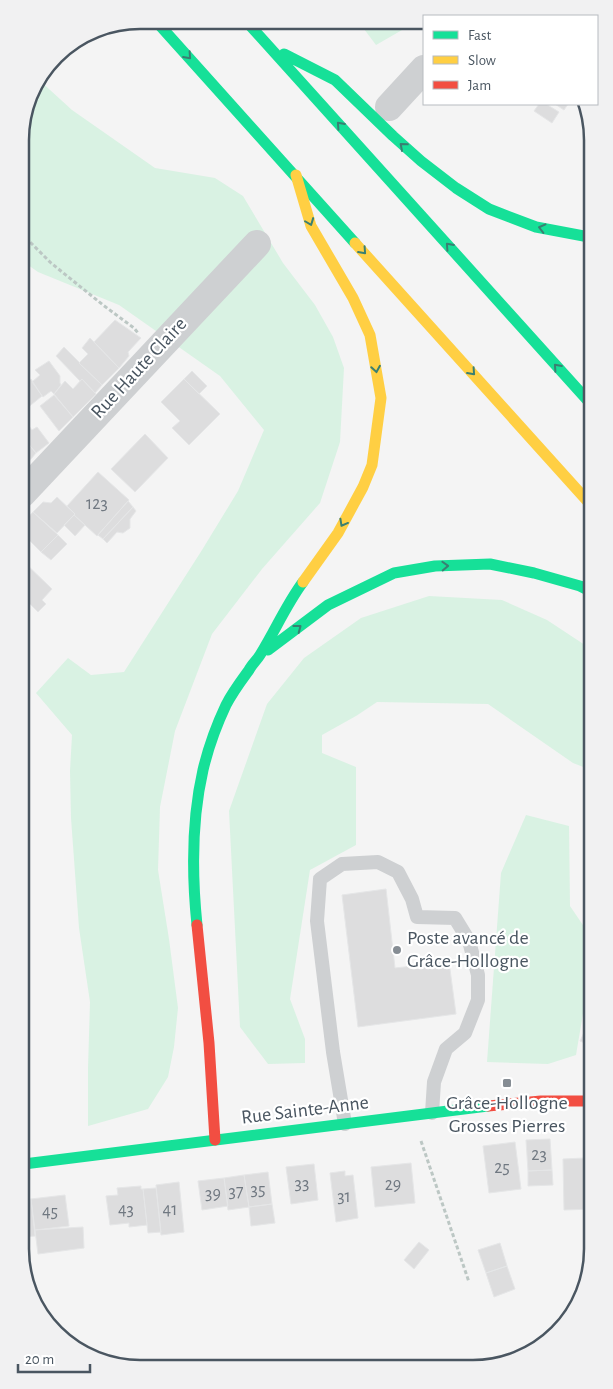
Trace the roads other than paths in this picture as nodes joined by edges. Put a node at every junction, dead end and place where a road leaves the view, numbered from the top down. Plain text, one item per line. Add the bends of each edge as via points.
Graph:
1 (164, 29) edge
2 (253, 29) edge
3 (270, 47) junction
4 (423, 70) edge
5 (389, 107) dead end
6 (296, 175) junction
7 (584, 237) edge
8 (257, 244) dead end
9 (584, 396) edge
10 (29, 486) edge
11 (584, 497) edge
12 (584, 588) edge
13 (259, 657) junction
14 (584, 1101) edge
15 (432, 1113) junction
16 (345, 1124) junction
17 (215, 1140) junction
18 (29, 1163) edge

1 -> 6 main road
2 - 3 main road
7 -> 3 main road via 536,227 489,209 421,161 335,80
9 -> 3 main road
4 - 5 street
6 -> 11 main road
6 -> 13 main road via 311,226 353,298 370,335 381,398 372,465 363,486 338,532 293,596
8 - 10 street, Rue Haute Claire
13 -> 12 main road via 328,605 394,573 435,566 490,564
13 - 17 main road via 227,704 217,728 203,769 197,810 194,900
14 - 15 main road, Rue Sainte-Anne via 540,1101
15 - 16 main road, Rue Sainte-Anne
15 - 16 lane via 434,1082 446,1049 465,1033 478,1000 478,975 469,941 455,918 417,917 398,872 378,862 342,864 320,879 316,921
16 - 17 main road, Rue Sainte-Anne
17 - 18 main road, Rue Sainte-Anne

